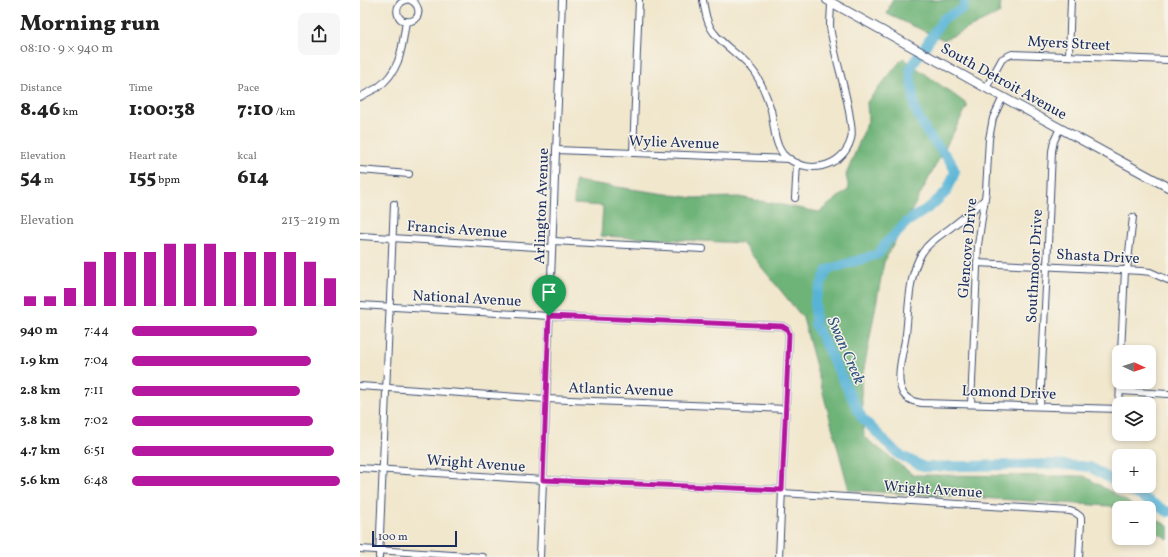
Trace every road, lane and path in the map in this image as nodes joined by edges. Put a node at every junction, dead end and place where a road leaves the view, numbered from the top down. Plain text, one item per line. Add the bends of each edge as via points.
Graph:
1 (406, 0) edge
2 (412, 0) edge
3 (562, 0) edge
4 (640, 0) edge
5 (703, 0) edge
6 (1071, 0) edge
7 (829, 1) edge
8 (406, 21) junction
9 (1069, 56) junction
10 (1168, 60) edge
11 (986, 88) junction
12 (360, 97) edge
13 (1003, 97) junction
14 (1060, 128) junction
15 (556, 150) junction
16 (633, 153) junction
17 (790, 160) junction
18 (797, 163) junction
19 (360, 170) edge
20 (409, 174) dead end
21 (1168, 187) edge
22 (795, 198) dead end
23 (984, 200) junction
24 (394, 204) dead end
25 (1133, 217) dead end
26 (360, 236) edge
27 (393, 238) junction
28 (552, 244) junction
29 (703, 249) dead end
30 (977, 263) junction
31 (1047, 267) junction
32 (1126, 270) junction
33 (1168, 280) edge
34 (360, 305) edge
35 (390, 307) junction
36 (549, 316) junction
37 (1122, 345) edge
38 (360, 386) edge
39 (386, 388) junction
40 (1120, 391) joint
41 (1168, 394) edge
42 (1120, 397) edge
43 (546, 399) junction
44 (971, 404) junction
45 (1040, 406) junction
46 (786, 409) junction
47 (1112, 409) edge
48 (360, 468) edge
49 (383, 469) junction
50 (543, 480) junction
51 (782, 491) junction
52 (360, 549) edge
53 (379, 554) edge
54 (482, 557) edge
55 (540, 557) edge
56 (779, 557) edge
57 (1079, 557) edge

1 - 8 street via 399,4 397,10 400,19
2 - 8 street via 418,8 418,15 413,20
3 - 15 street, Arlington Avenue
4 - 16 street
5 - 17 street via 714,33 754,71 771,111 780,148
6 - 9 street
7 - 11 main road, South Detroit Avenue
7 - 18 street via 830,25 849,107 852,138 844,153 832,163 814,167
8 - 12 street via 397,64 389,77
9 - 10 street, Myers Street
9 - 11 street, Myers Street via 1008,56 1002,59
11 - 13 main road, South Detroit Avenue
13 - 14 main road, South Detroit Avenue
13 - 23 street, Glencove Drive via 993,118 988,139
14 - 21 main road, South Detroit Avenue
14 - 31 street, Southmoor Drive via 1052,151
15 - 16 street, Wylie Avenue
15 - 28 street, Arlington Avenue
16 - 17 street, Wylie Avenue
17 - 18 street
18 - 22 street
19 - 20 street
23 - 30 street, Glencove Drive
23 - 44 street, Lomond Drive via 922,253 912,284 899,382 902,393 909,399 922,403
24 - 27 street
25 - 32 street
26 - 27 street, Francis Avenue
27 - 28 street, Francis Avenue
27 - 35 street
28 - 29 street, Francis Avenue
28 - 36 street, Arlington Avenue
30 - 31 street, Shasta Drive
30 - 44 street, Glencove Drive
31 - 32 street, Shasta Drive
31 - 45 street, Southmoor Drive
32 - 33 street, Shasta Drive via 1150,272
32 - 37 street
34 - 35 street, National Avenue
35 - 36 street, National Avenue
35 - 39 street
36 - 43 street, Arlington Avenue
36 - 46 street, National Avenue via 782,326 789,334
38 - 39 street, Atlantic Avenue
39 - 43 street, Atlantic Avenue
39 - 49 street
40 - 41 street
40 - 42 street
43 - 46 street, Atlantic Avenue
43 - 50 street, Arlington Avenue
44 - 45 street, Lomond Drive
45 - 47 street, Lomond Drive
46 - 51 street
48 - 49 street, Wright Avenue
49 - 50 street, Wright Avenue
49 - 53 street
50 - 51 street, Wright Avenue
50 - 55 street, Arlington Avenue
51 - 56 street
51 - 57 street, Wright Avenue via 1070,511 1081,517
52 - 53 street
53 - 54 street

